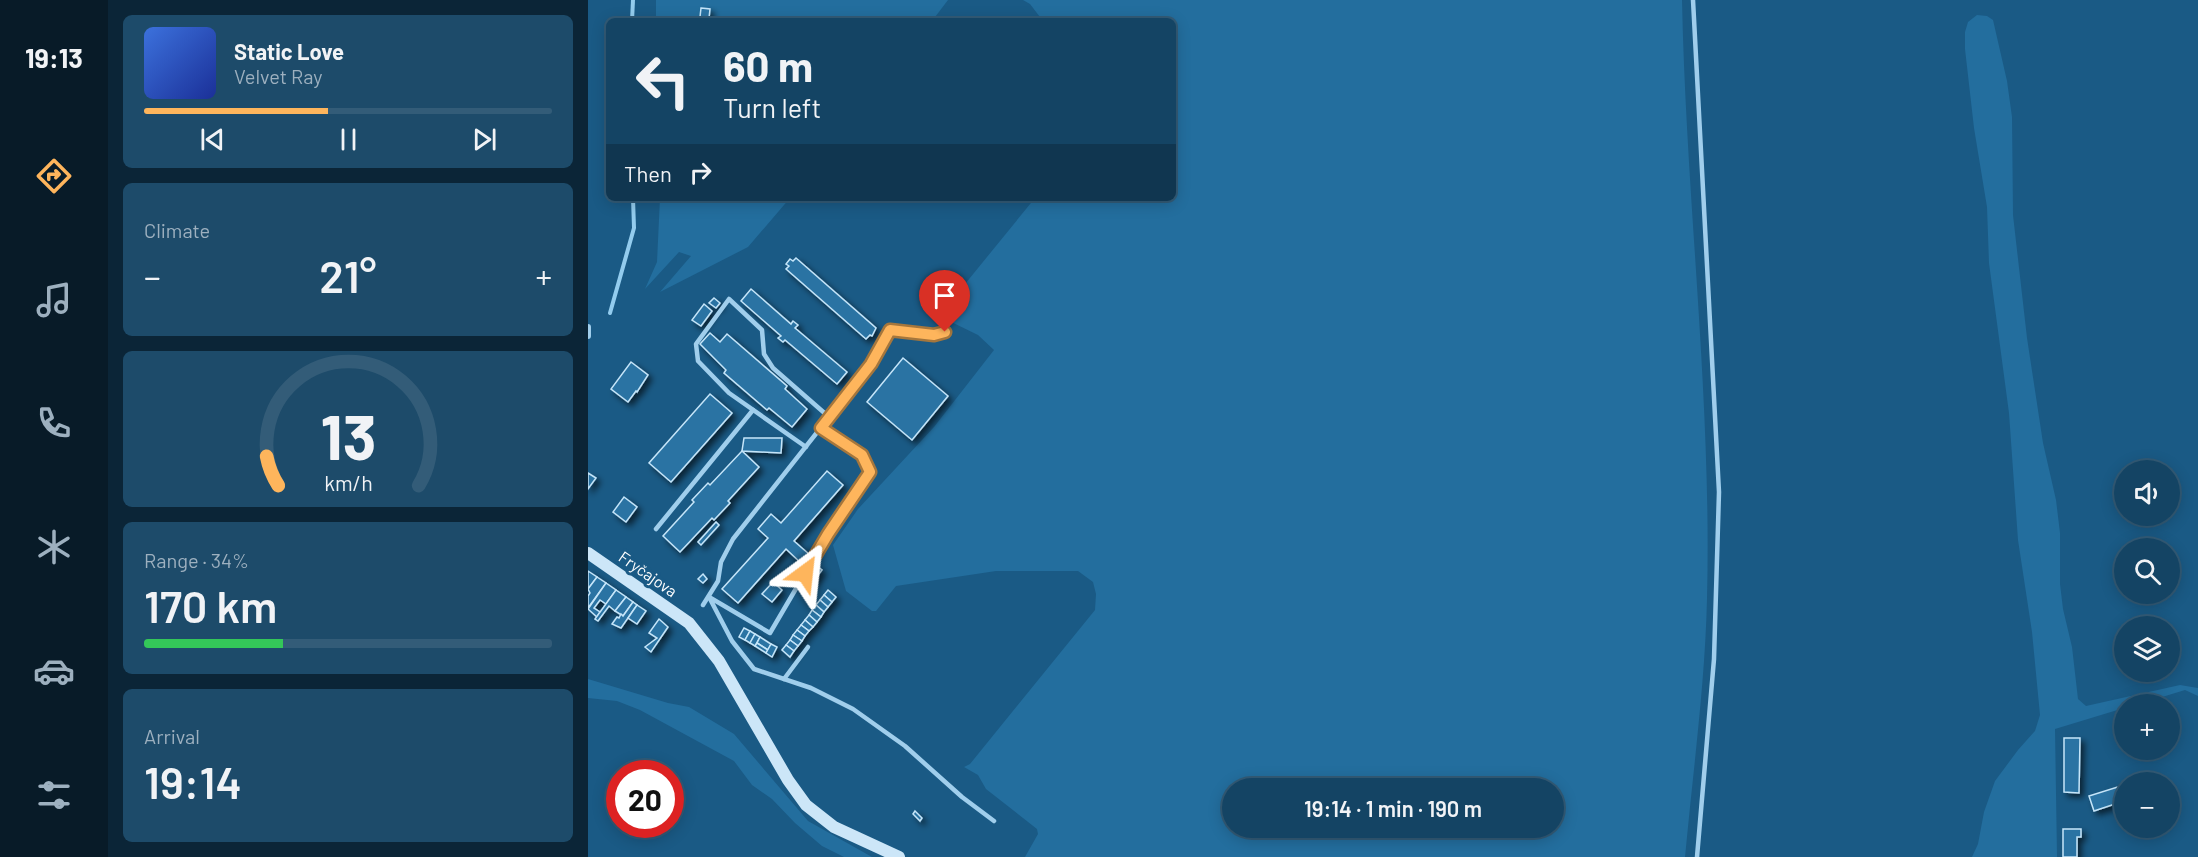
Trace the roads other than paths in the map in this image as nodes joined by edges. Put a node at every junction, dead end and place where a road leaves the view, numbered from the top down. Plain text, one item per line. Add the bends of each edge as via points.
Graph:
1 (1693, 0) edge
2 (588, 327) edge
3 (945, 332) dead end
4 (588, 336) edge
5 (753, 410) junction
6 (829, 417) junction
7 (821, 428) junction
8 (806, 447) junction
9 (656, 529) dead end
10 (588, 553) edge
11 (709, 597) junction
12 (703, 605) dead end
13 (808, 647) dead end
14 (784, 679) junction
15 (994, 821) dead end
16 (899, 857) edge
17 (1697, 857) edge

1 - 17 lane via 1719,492 1714,659
2 - 4 street
3 - 6 lane via 934,335 890,330 871,364
5 - 6 lane via 729,393 698,361 696,344 729,299 762,330 764,354 773,368
5 - 8 lane
5 - 9 lane
6 - 7 lane
7 - 8 lane
7 - 11 lane via 862,455 870,472 770,633
8 - 11 lane via 733,539
10 - 16 main road, Fryčajova via 689,623 719,662 806,805 834,827
11 - 12 lane
11 - 14 lane via 732,641 754,669
13 - 14 lane
14 - 15 lane via 853,709 905,746

